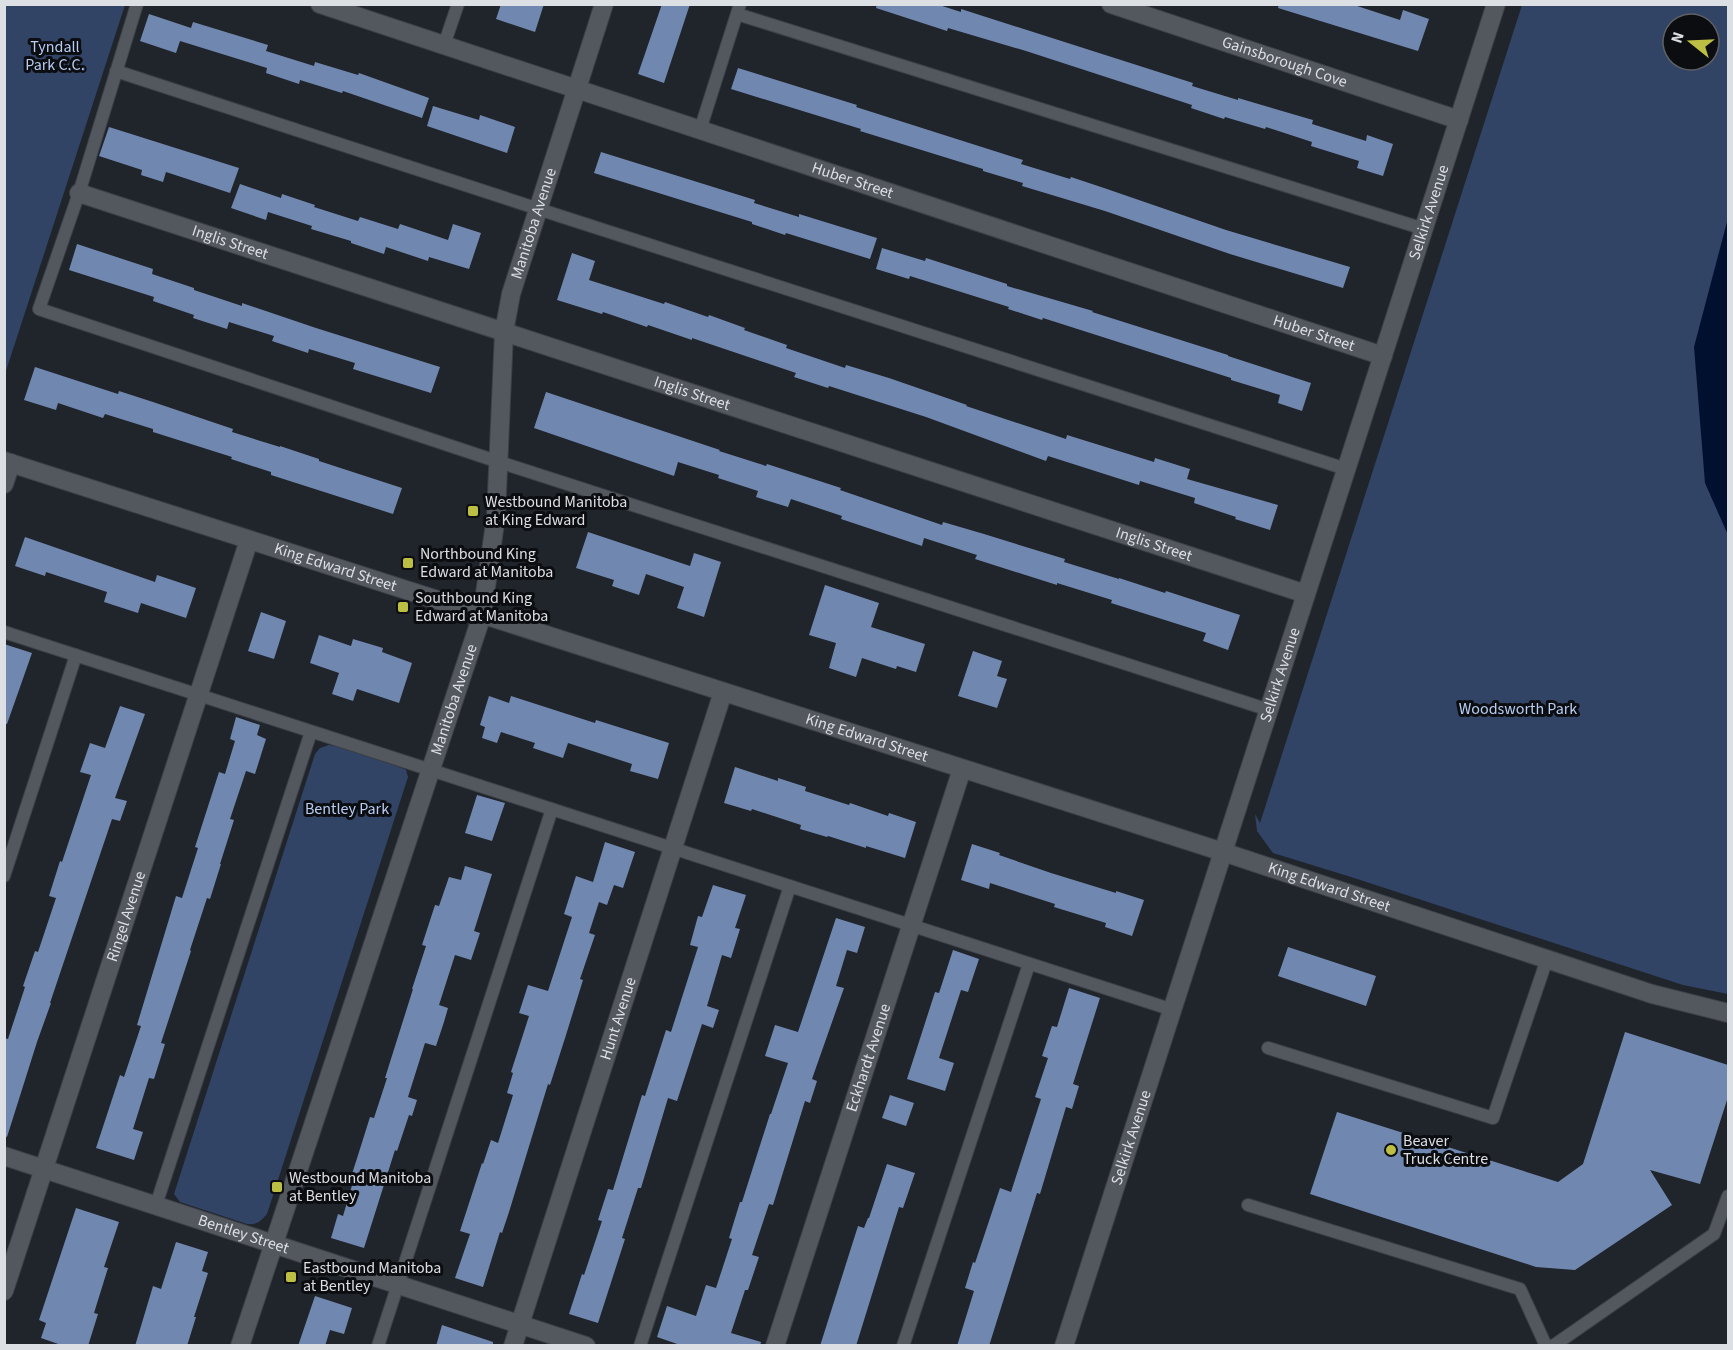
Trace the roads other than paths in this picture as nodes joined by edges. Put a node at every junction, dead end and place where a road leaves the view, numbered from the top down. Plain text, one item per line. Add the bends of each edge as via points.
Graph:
1 (136, 4) edge
2 (321, 4) edge
3 (458, 4) edge
4 (604, 4) edge
5 (1111, 4) edge
6 (1496, 4) edge
7 (738, 9) edge
8 (444, 45) junction
9 (116, 71) junction
10 (576, 89) junction
11 (1459, 120) junction
12 (700, 130) junction
13 (79, 193) junction
14 (537, 208) junction
15 (1424, 229) junction
16 (504, 332) junction
17 (1383, 356) junction
18 (8, 462) edge
19 (499, 462) junction
20 (1346, 469) junction
21 (4, 484) edge
22 (249, 540) junction
23 (1306, 594) junction
24 (482, 615) junction
25 (4, 632) edge
26 (76, 656) junction
27 (723, 692) junction
28 (199, 695) junction
29 (1269, 710) junction
30 (311, 732) junction
31 (962, 769) junction
32 (431, 770) junction
33 (552, 809) junction
34 (673, 849) junction
35 (1223, 852) junction
36 (4, 876) edge
37 (790, 886) junction
38 (911, 926) junction
39 (1547, 959) junction
40 (1029, 964) junction
41 (1173, 1010) junction
42 (1728, 1013) edge
43 (1268, 1048) dead end
44 (4, 1156) edge
45 (44, 1169) junction
46 (1728, 1196) edge
47 (1248, 1204) dead end
48 (156, 1205) junction
49 (274, 1244) junction
50 (398, 1284) junction
51 (4, 1291) edge
52 (520, 1324) junction
53 (240, 1346) edge
54 (378, 1346) edge
55 (513, 1346) edge
56 (586, 1346) edge
57 (640, 1346) edge
58 (775, 1346) edge
59 (903, 1346) edge
60 (1064, 1346) edge
61 (1546, 1346) edge
62 (1553, 1346) edge

1 - 9 lane
2 - 8 street, Huber Street
3 - 8 lane
4 - 10 street, Manitoba Avenue
5 - 11 street, Gainsborough Cove
6 - 11 street, Selkirk Avenue
7 - 12 lane
7 - 15 lane
8 - 10 street, Huber Street
9 - 13 lane
9 - 14 lane
10 - 12 street, Huber Street
10 - 14 street, Manitoba Avenue
11 - 15 street, Selkirk Avenue
12 - 17 street, Huber Street
13 - 16 street, Inglis Street
13 - 19 lane via 39,309
14 - 16 street, Manitoba Avenue via 511,294
14 - 20 lane
15 - 17 street, Selkirk Avenue
16 - 19 street, Manitoba Avenue
16 - 23 street, Inglis Street
17 - 20 street, Selkirk Avenue
18 - 21 street
18 - 22 street, King Edward Street
19 - 24 street, Manitoba Avenue
19 - 29 lane
20 - 23 street, Selkirk Avenue
22 - 24 street, King Edward Street
22 - 28 street, Ringel Avenue
23 - 29 street, Selkirk Avenue
24 - 27 street, King Edward Street
24 - 32 street, Manitoba Avenue
25 - 26 lane
26 - 28 lane
26 - 36 lane
27 - 31 street, King Edward Street
27 - 34 street, Hunt Avenue
28 - 30 lane
28 - 45 street, Ringel Avenue
29 - 35 street, Selkirk Avenue
30 - 32 lane
30 - 48 lane
31 - 35 street, King Edward Street
31 - 38 street, Eckhardt Avenue
32 - 33 lane
32 - 49 street, Manitoba Avenue
33 - 34 lane
33 - 50 lane
34 - 37 lane
34 - 52 street, Hunt Avenue
35 - 39 street, King Edward Street
35 - 41 street, Selkirk Avenue
37 - 38 lane
37 - 57 lane
38 - 40 lane
38 - 58 street, Eckhardt Avenue
39 - 42 street, King Edward Street via 1652,994
39 - 43 lane via 1493,1118
40 - 41 lane
40 - 59 lane
41 - 60 street, Selkirk Avenue
44 - 45 street, Bentley Street
45 - 48 street, Bentley Street
45 - 51 street, Ringel Avenue
46 - 62 lane via 1714,1234
47 - 61 lane via 1520,1290
48 - 49 street, Bentley Street
49 - 50 street, Bentley Street
49 - 53 street, Manitoba Avenue
50 - 52 street, Bentley Street
50 - 54 lane
52 - 55 street, Hunt Avenue
52 - 56 street, Bentley Street

